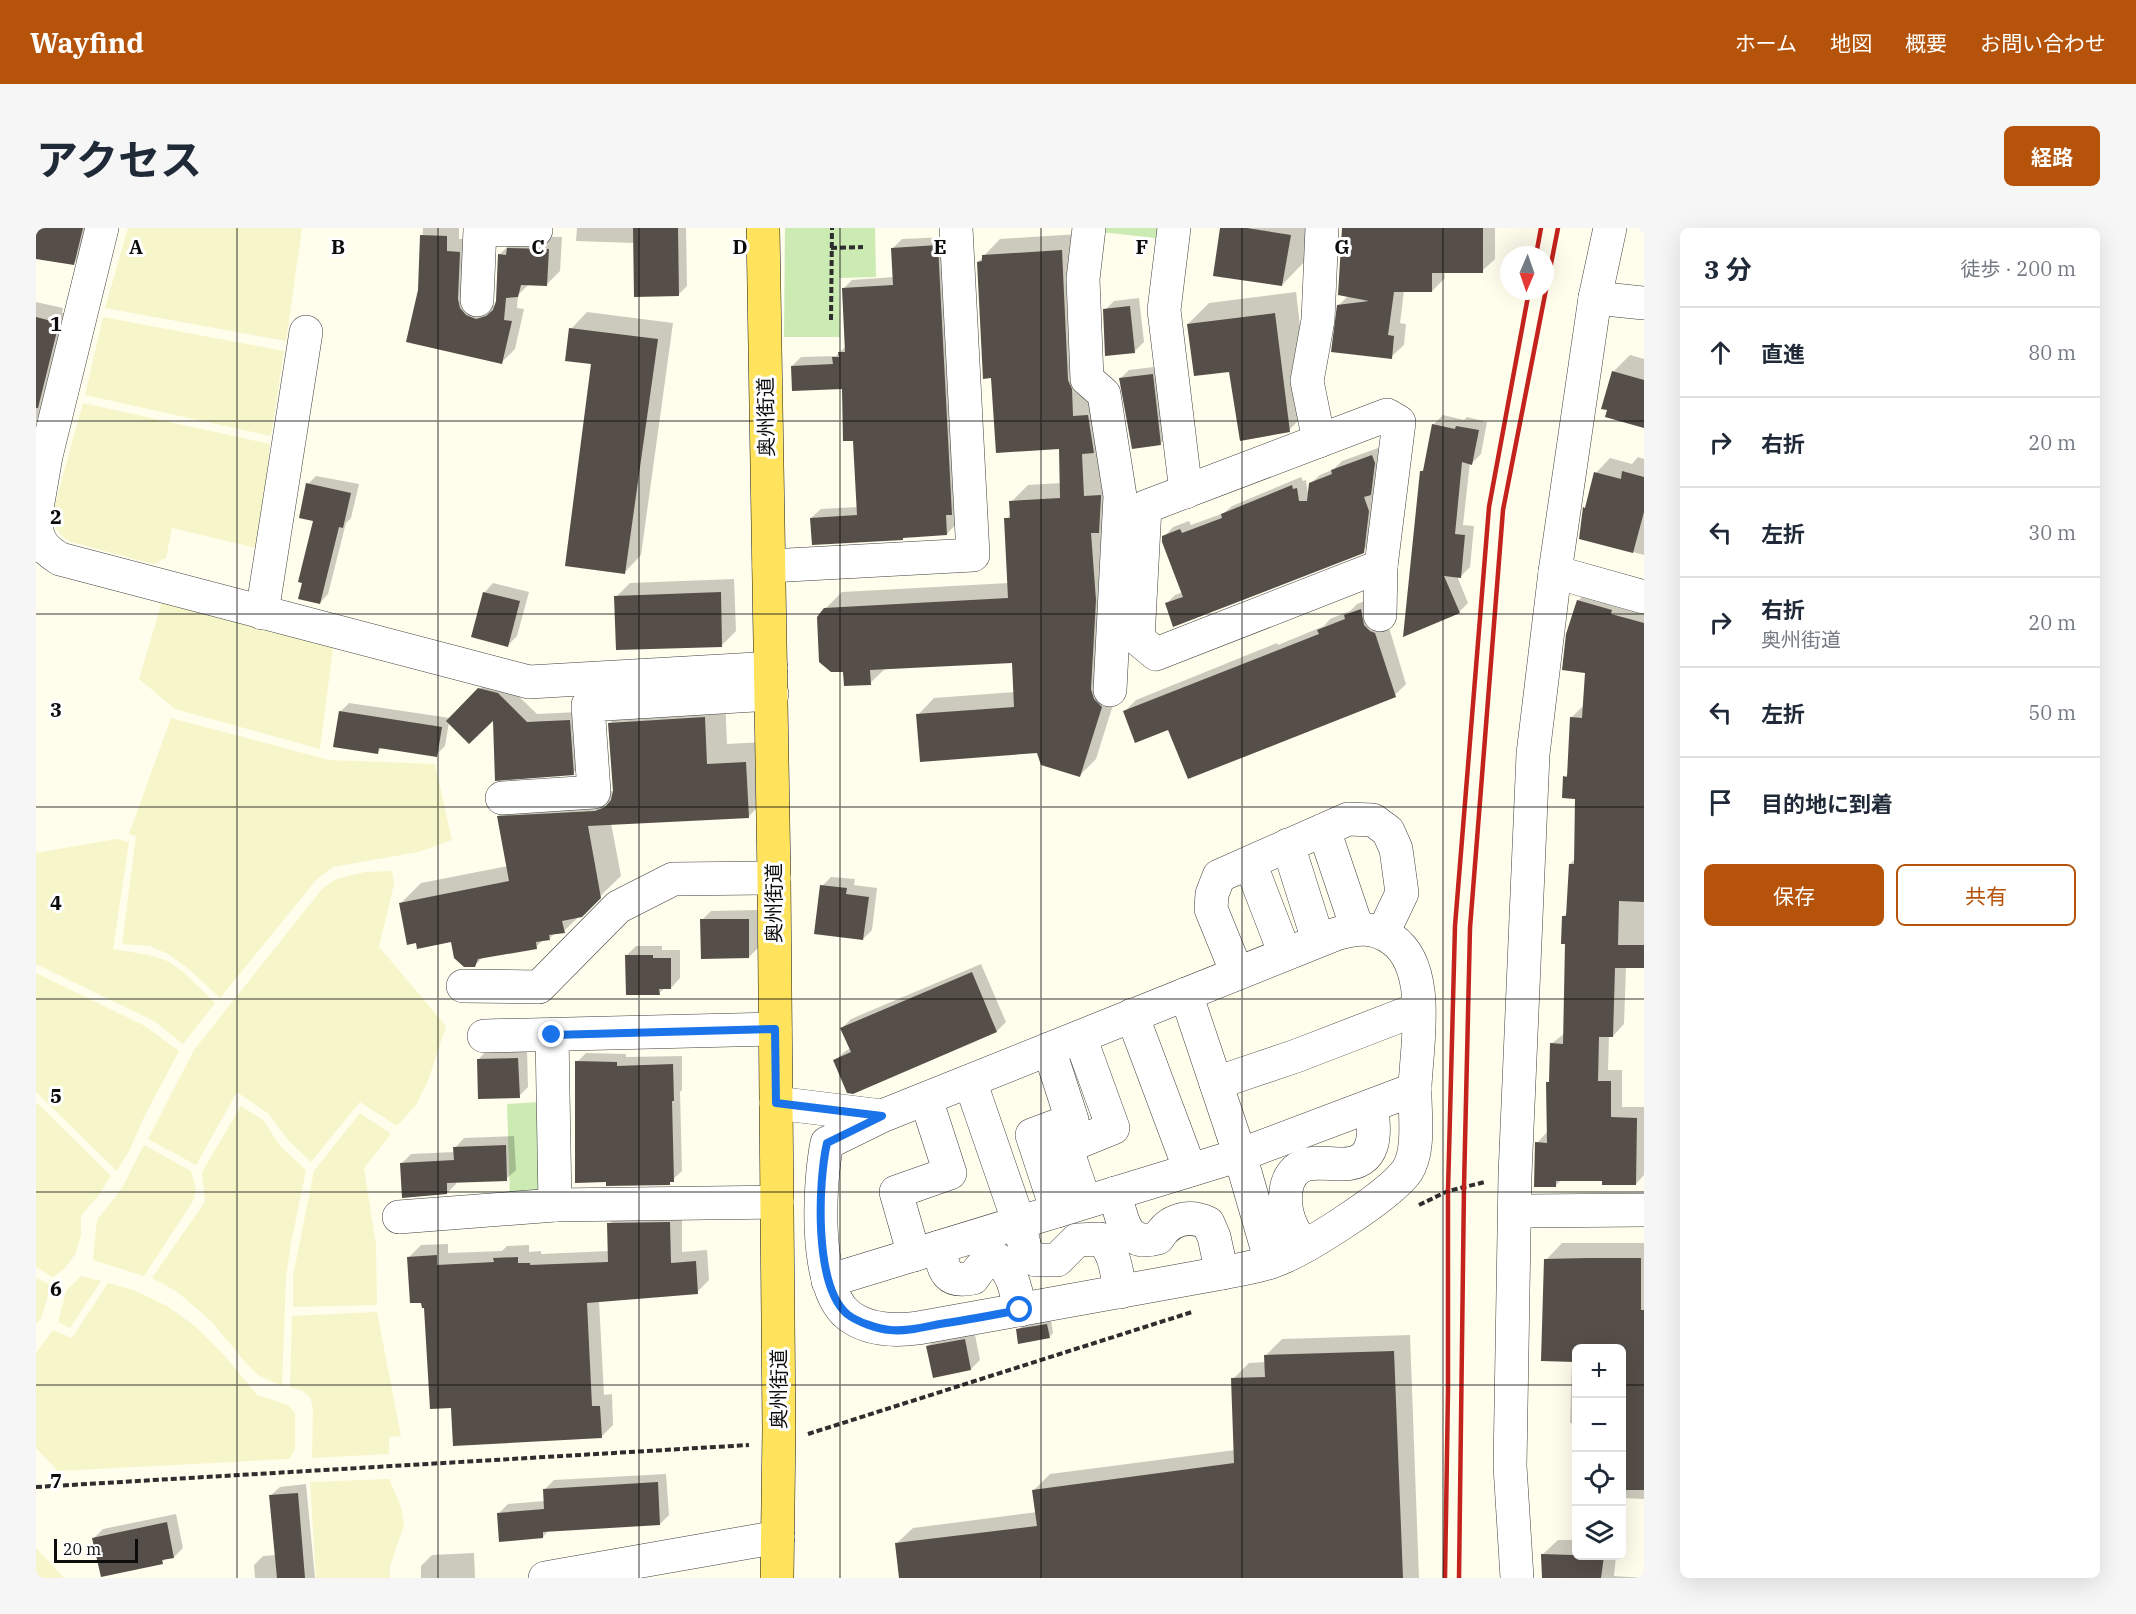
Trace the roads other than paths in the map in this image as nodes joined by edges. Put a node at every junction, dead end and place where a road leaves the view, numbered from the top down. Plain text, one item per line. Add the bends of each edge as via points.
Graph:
1 (102, 228) edge
2 (536, 228) edge
3 (763, 228) edge
4 (957, 228) edge
5 (1089, 228) edge
6 (1174, 228) edge
7 (1322, 228) edge
8 (1610, 228) edge
9 (1595, 298) junction
10 (477, 300) dead end
11 (1644, 303) edge
12 (306, 332) dead end
13 (1319, 441) junction
14 (41, 454) edge
15 (1185, 492) junction
16 (36, 514) edge
17 (36, 526) edge
18 (769, 566) junction
19 (1381, 566) junction
20 (1555, 572) junction
21 (1644, 597) edge
22 (262, 613) junction
23 (1380, 615) dead end
24 (772, 681) junction
25 (1110, 690) dead end
26 (502, 798) dead end
27 (1324, 830) junction
28 (1288, 846) junction
29 (1250, 863) junction
30 (774, 878) junction
31 (1370, 931) junction
32 (1318, 940) junction
33 (1285, 954) junction
34 (1237, 974) junction
35 (463, 986) dead end
36 (1186, 994) junction
37 (1419, 1009) junction
38 (1132, 1015) junction
39 (775, 1029) junction
40 (552, 1035) junction
41 (483, 1036) dead end
42 (1080, 1037) junction
43 (1049, 1049) junction
44 (970, 1081) junction
45 (1215, 1083) junction
46 (1415, 1089) junction
47 (927, 1099) junction
48 (776, 1103) junction
49 (1371, 1106) junction
50 (882, 1116) junction
51 (1240, 1155) junction
52 (1190, 1170) junction
53 (777, 1202) junction
54 (1086, 1202) junction
55 (555, 1205) junction
56 (1644, 1210) edge
57 (1515, 1211) junction
58 (399, 1217) dead end
59 (1019, 1222) junction
60 (1305, 1246) junction
61 (927, 1251) junction
62 (1271, 1263) junction
63 (1222, 1273) junction
64 (828, 1281) junction
65 (1120, 1292) junction
66 (1020, 1310) junction
67 (778, 1537) junction
68 (544, 1578) edge
69 (777, 1578) edge
70 (1517, 1578) edge

1 - 14 street
2 - 10 street via 480,228
3 - 18 main road, 奥州街道
4 - 18 street via 973,555
5 - 25 street via 1083,279 1087,379 1104,394 1120,496
6 - 15 street via 1164,310
7 - 13 street via 1318,320 1307,381
8 - 9 street
9 - 11 street
9 - 20 street
12 - 22 street
13 - 15 street
13 - 19 street via 1387,415 1399,422
14 - 16 street
15 - 19 street via 1145,507 1138,639 1156,654
17 - 22 street via 44,549 60,559
18 - 24 main road, 奥州街道
19 - 23 street
20 - 21 street
20 - 57 street via 1533,754
22 - 24 street via 529,682
24 - 26 street via 588,705 594,792
24 - 30 main road, 奥州街道
27 - 28 street
27 - 31 street
27 - 31 street via 1348,819 1373,820 1388,831 1396,849 1402,893
28 - 29 street
28 - 32 street
29 - 33 street
29 - 34 street via 1220,876 1212,894 1211,909
30 - 35 street via 673,879 618,907 539,987
30 - 39 main road, 奥州街道
31 - 32 street
31 - 37 street via 1402,947 1413,966
32 - 33 street
33 - 34 street
34 - 36 street
36 - 38 street
36 - 45 street
37 - 45 street
37 - 46 street
38 - 42 street
38 - 52 street
39 - 40 street
39 - 48 main road, 奥州街道
40 - 41 street
40 - 55 street
42 - 43 street
42 - 54 street via 1113,1128 1066,1148
43 - 44 street
43 - 54 street via 1072,1120 1032,1135
44 - 47 street
44 - 59 street
45 - 51 street
46 - 49 street
46 - 60 street via 1415,1145 1408,1169 1370,1204
47 - 50 street
47 - 61 street via 950,1173 896,1192
48 - 50 street
48 - 53 main road, 奥州街道
49 - 51 street
49 - 60 street via 1373,1146 1364,1155 1353,1164 1311,1163 1297,1167 1292,1174 1285,1199 1287,1215
50 - 64 street via 827,1143 820,1182
51 - 52 street
51 - 62 street
52 - 54 street
53 - 55 street
53 - 67 main road, 奥州街道
54 - 59 street
54 - 63 street via 1134,1237 1146,1241 1158,1238 1174,1221 1200,1219 1208,1223
55 - 58 street
56 - 57 street
57 - 70 street via 1510,1466
59 - 61 street
59 - 65 street via 1026,1252 1036,1260 1057,1260 1077,1240 1100,1239 1108,1245 1116,1265
60 - 62 street
61 - 64 street
61 - 66 street via 952,1277 962,1281 973,1278 981,1266 997,1258 1011,1276
62 - 63 street
63 - 65 street
64 - 66 street via 848,1315 890,1330
65 - 66 street
67 - 68 street
67 - 69 main road, 奥州街道

